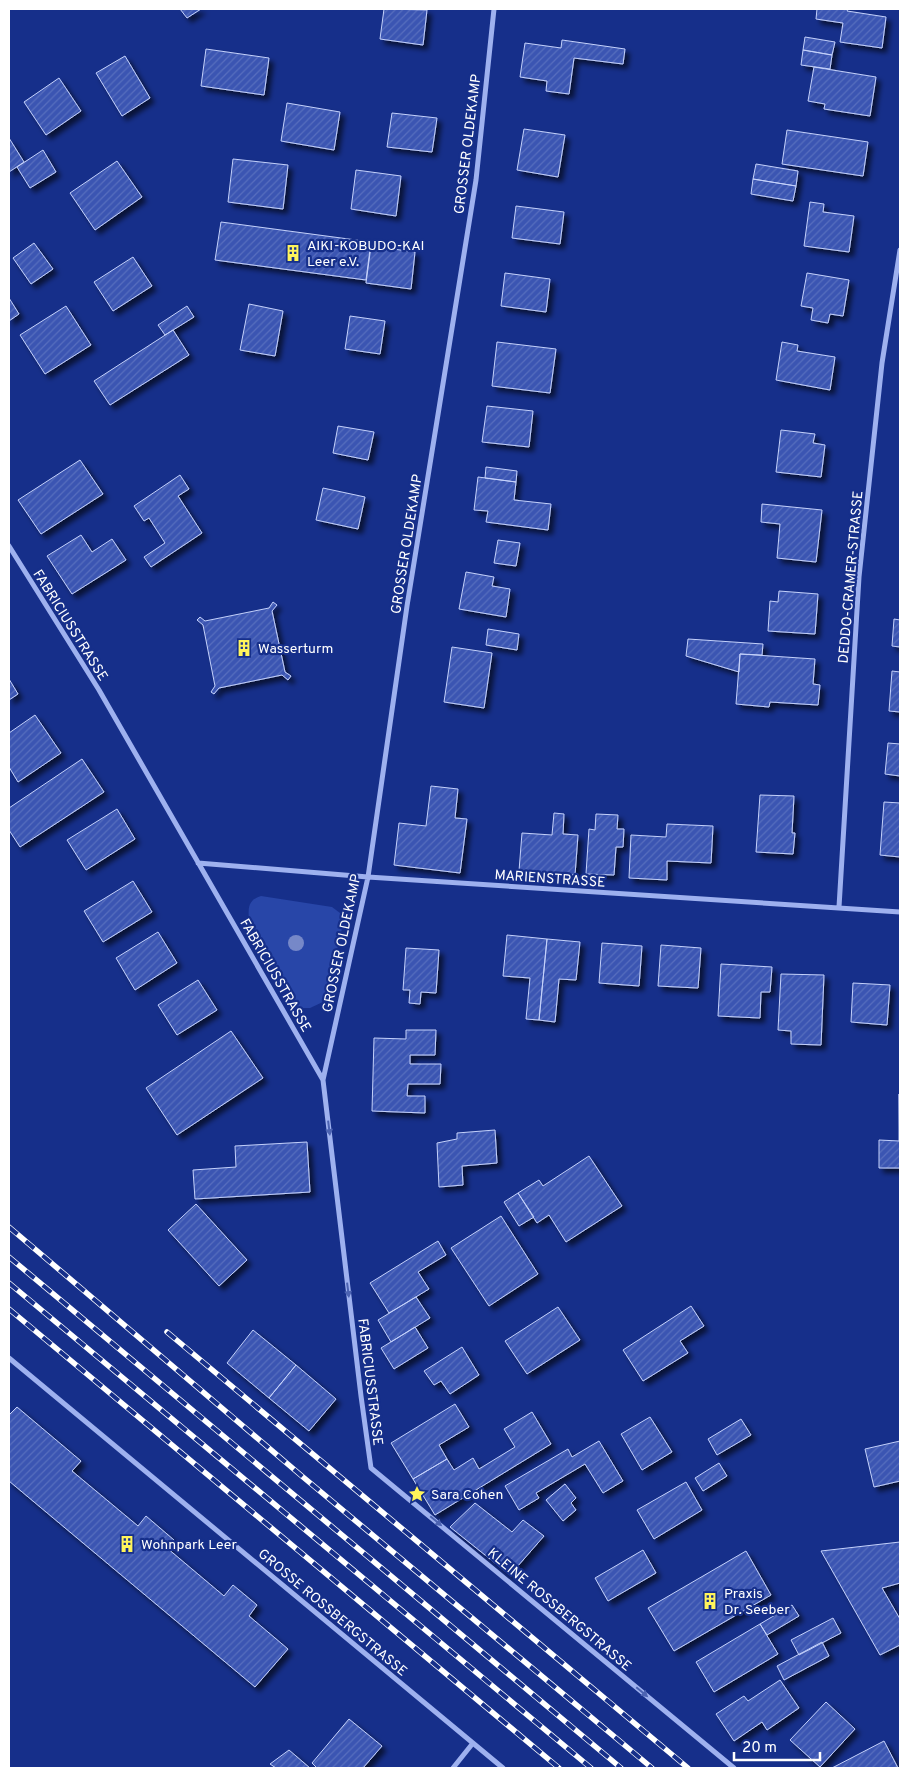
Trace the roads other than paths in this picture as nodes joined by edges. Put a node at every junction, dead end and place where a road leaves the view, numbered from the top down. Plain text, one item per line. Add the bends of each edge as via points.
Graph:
1 (494, 9) edge
2 (900, 250) edge
3 (9, 546) edge
4 (198, 863) junction
5 (368, 877) junction
6 (839, 907) junction
7 (900, 912) edge
8 (323, 1080) junction
9 (9, 1358) edge
10 (371, 1468) joint
11 (473, 1743) junction
12 (453, 1768) edge
13 (504, 1768) edge
14 (734, 1768) edge

1 - 5 street, GROSSER OLDEKAMP via 476,180 409,596
2 - 6 street, DEDDO-CRAMER-STRASSE via 882,363 859,577
3 - 4 street, FABRICIUSSTRASSE via 99,690
4 - 5 street, MARIENSTRASSE
4 - 8 street, FABRICIUSSTRASSE
5 - 6 street, MARIENSTRASSE
5 - 8 street, GROSSER OLDEKAMP
6 - 7 street, MARIENSTRASSE
8 -> 10 street, FABRICIUSSTRASSE
9 - 11 street, GROSSE ROSSBERGSTRASSE
10 -> 14 street, KLEINE ROSSBERGSTRASSE
11 - 12 street
11 - 13 street, GROSSE ROSSBERGSTRASSE

